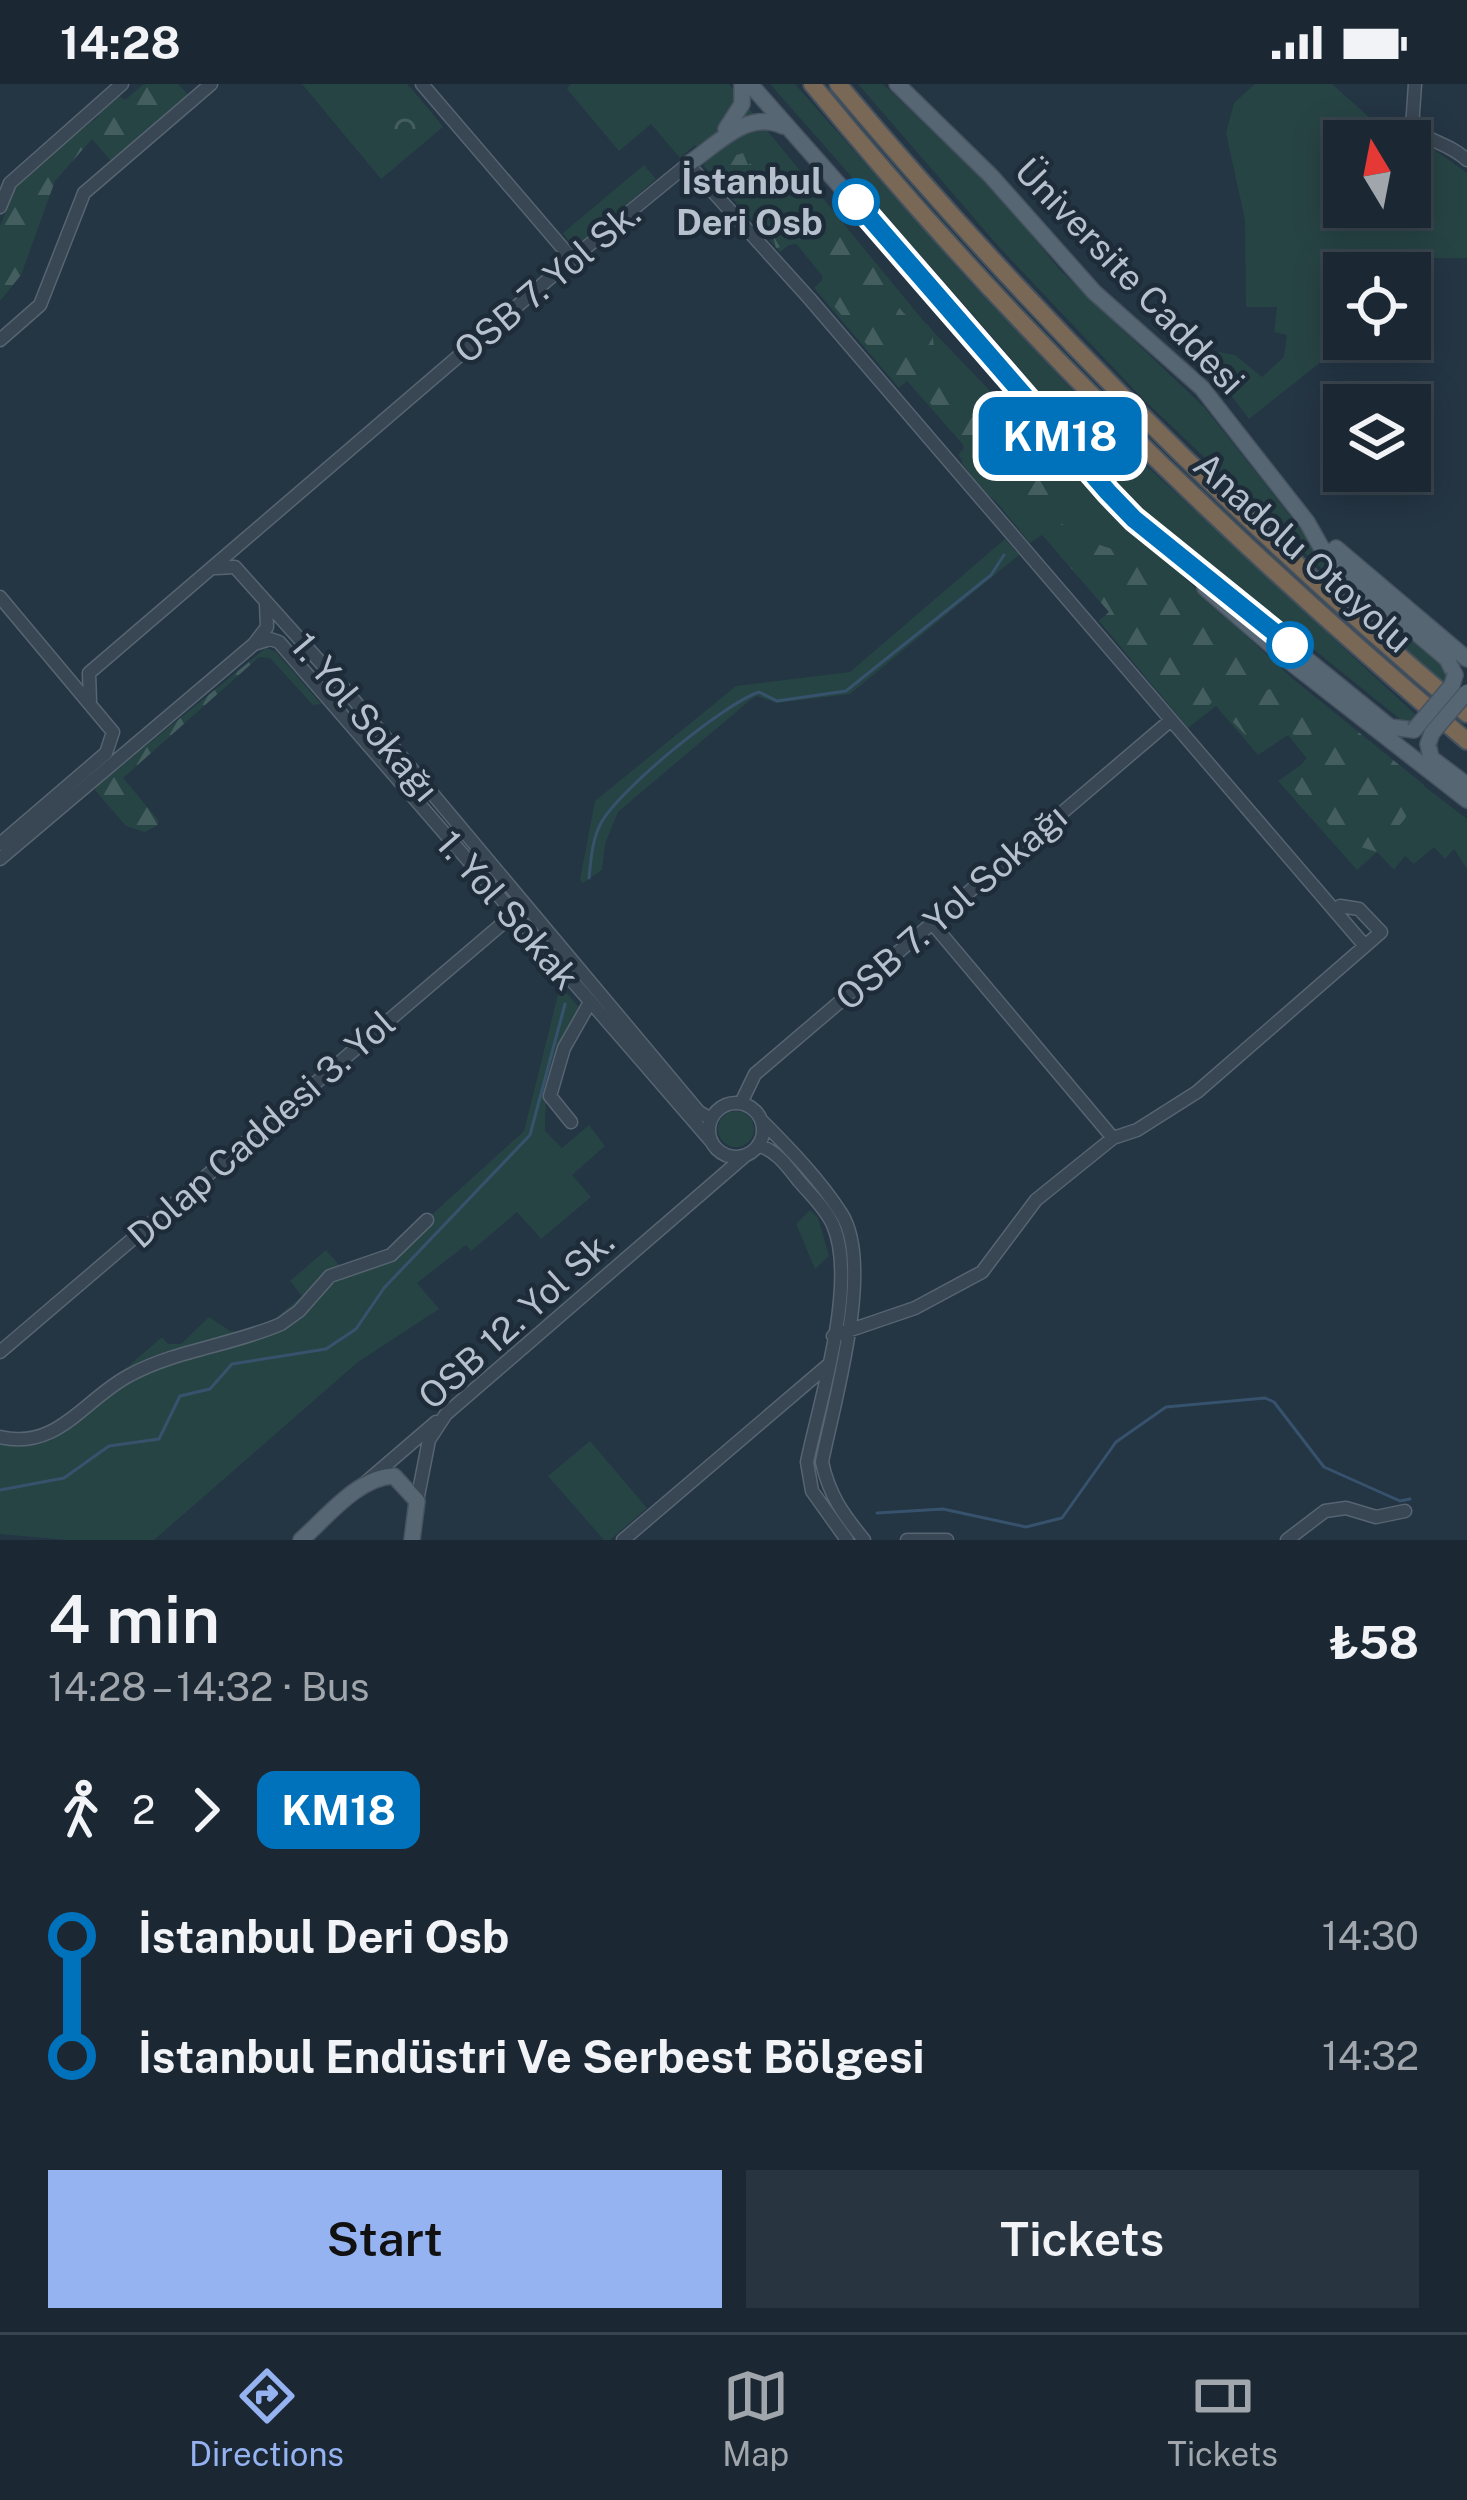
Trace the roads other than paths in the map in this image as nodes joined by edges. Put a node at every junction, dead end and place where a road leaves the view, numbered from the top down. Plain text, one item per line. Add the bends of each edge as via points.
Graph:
1 (122, 84) edge
2 (211, 84) edge
3 (422, 84) edge
4 (746, 84) edge
5 (812, 84) edge
6 (838, 84) edge
7 (897, 84) edge
8 (1415, 84) edge
9 (796, 134) junction
10 (1467, 160) edge
11 (688, 164) junction
12 (0, 207) edge
13 (572, 259) junction
14 (0, 340) edge
15 (1134, 519) junction
16 (1307, 522) junction
17 (236, 547) junction
18 (235, 567) junction
19 (212, 570) junction
20 (0, 597) edge
21 (266, 602) junction
22 (254, 644) junction
23 (1467, 659) edge
24 (59, 666) junction
25 (89, 673) junction
26 (1467, 692) edge
27 (90, 701) junction
28 (1467, 714) edge
29 (1171, 720) junction
30 (113, 732) junction
31 (142, 739) junction
32 (1467, 741) edge
33 (83, 780) junction
34 (1467, 784) edge
35 (1467, 800) edge
36 (0, 844) edge
37 (0, 859) edge
38 (1335, 910) junction
39 (517, 911) junction
40 (932, 923) junction
41 (1365, 946) junction
42 (589, 1004) junction
43 (741, 1103) junction
44 (711, 1119) junction
45 (761, 1120) junction
46 (572, 1121) dead end
47 (1114, 1138) junction
48 (711, 1142) junction
49 (758, 1145) junction
50 (746, 1155) junction
51 (727, 1156) junction
52 (722, 1178) junction
53 (428, 1220) dead end
54 (840, 1334) junction
55 (0, 1352) edge
56 (842, 1360) junction
57 (827, 1366) junction
58 (446, 1414) junction
59 (0, 1437) edge
60 (405, 1445) junction
61 (420, 1471) junction
62 (364, 1484) junction
63 (416, 1502) junction
64 (1406, 1510) dead end
65 (301, 1540) edge
66 (412, 1540) edge
67 (622, 1540) edge
68 (848, 1540) edge
69 (864, 1540) edge
70 (907, 1540) edge
71 (947, 1540) edge
72 (1287, 1540) edge

1 - 12 street via 10,182
2 - 14 street via 84,193 40,305
3 - 13 street
4 - 9 main road
4 - 11 main road via 736,119
5 - 32 highway, Anadolu Otoyolu via 1133,439
6 - 28 highway, Anadolu Otoyolu via 1156,432
7 - 16 main road, Üniversite Caddesi via 1094,292 1202,388
8 - 10 street via 1412,128
9 - 11 main road via 754,120
9 - 15 main road
11 - 13 street, OSB 7. Yol Sk.
11 - 29 street
13 - 17 street, OSB 7. Yol Sk.
15 - 16 main road, bridge via 1390,727 1414,730 1452,686 1447,659 1321,547
15 - 35 main road via 1294,665
16 - 23 main road
17 - 18 street
17 - 19 street, OSB 7. Yol Sk.
18 - 19 street
18 - 21 street
19 - 25 street, OSB 7. Yol Sk.
20 - 24 street
21 - 22 street, 1. Yol Sokağı via 267,627
21 - 39 street, 1. Yol Sokağı via 348,693
22 - 31 street, 1. Yol Sokağı
22 - 39 street, 1. Yol Sokak via 279,642
24 - 25 street
24 - 27 street
25 - 27 street
26 - 34 main road, bridge via 1428,744 1431,758
27 - 30 street
29 - 38 street
29 - 40 street, OSB 7. Yol Sokağı
30 - 31 street
30 - 33 street
31 - 33 street, 1. Yol Sokağı
33 - 36 street
33 - 37 street, 1. Yol Sokağı
38 - 41 street
38 - 41 street via 1359,909 1381,932
39 - 42 street, 1. Yol Sokak
39 - 44 street, 1. Yol Sokağı
39 - 55 street, Dolap Caddesi 3. Yol
40 - 43 street, OSB 7. Yol Sokağı via 755,1074
40 - 47 street
41 - 47 street via 1197,1091
42 - 46 street via 550,1096
42 - 48 street, 1. Yol Sokak
43 - 44 street
43 - 45 street
44 - 48 street
45 - 49 street
45 - 54 street via 843,1215 856,1281
47 - 54 street via 1036,1200 982,1272 915,1308
48 - 51 street
49 - 50 street
49 - 54 street via 787,1165 832,1221 843,1281
50 - 51 street
50 - 52 street, OSB 12. Yol Sk.
51 - 52 street
52 - 58 street, OSB 12. Yol Sk.
53 - 59 street via 391,1256 330,1276 281,1324 138,1370 53,1433
54 - 56 street
54 - 57 street
56 - 57 street
56 - 69 street via 822,1462 836,1505
57 - 67 street
57 - 68 street via 807,1462 812,1491
58 - 60 street
58 - 61 street, OSB 12. Yol Sk.
60 - 61 street
60 - 62 street
61 - 63 street, OSB 12. Yol Sk.
62 - 63 main road via 394,1476
62 - 65 main road
63 - 66 main road, OSB 12. Yol Sk.
64 - 72 street via 1325,1510
70 - 71 street

